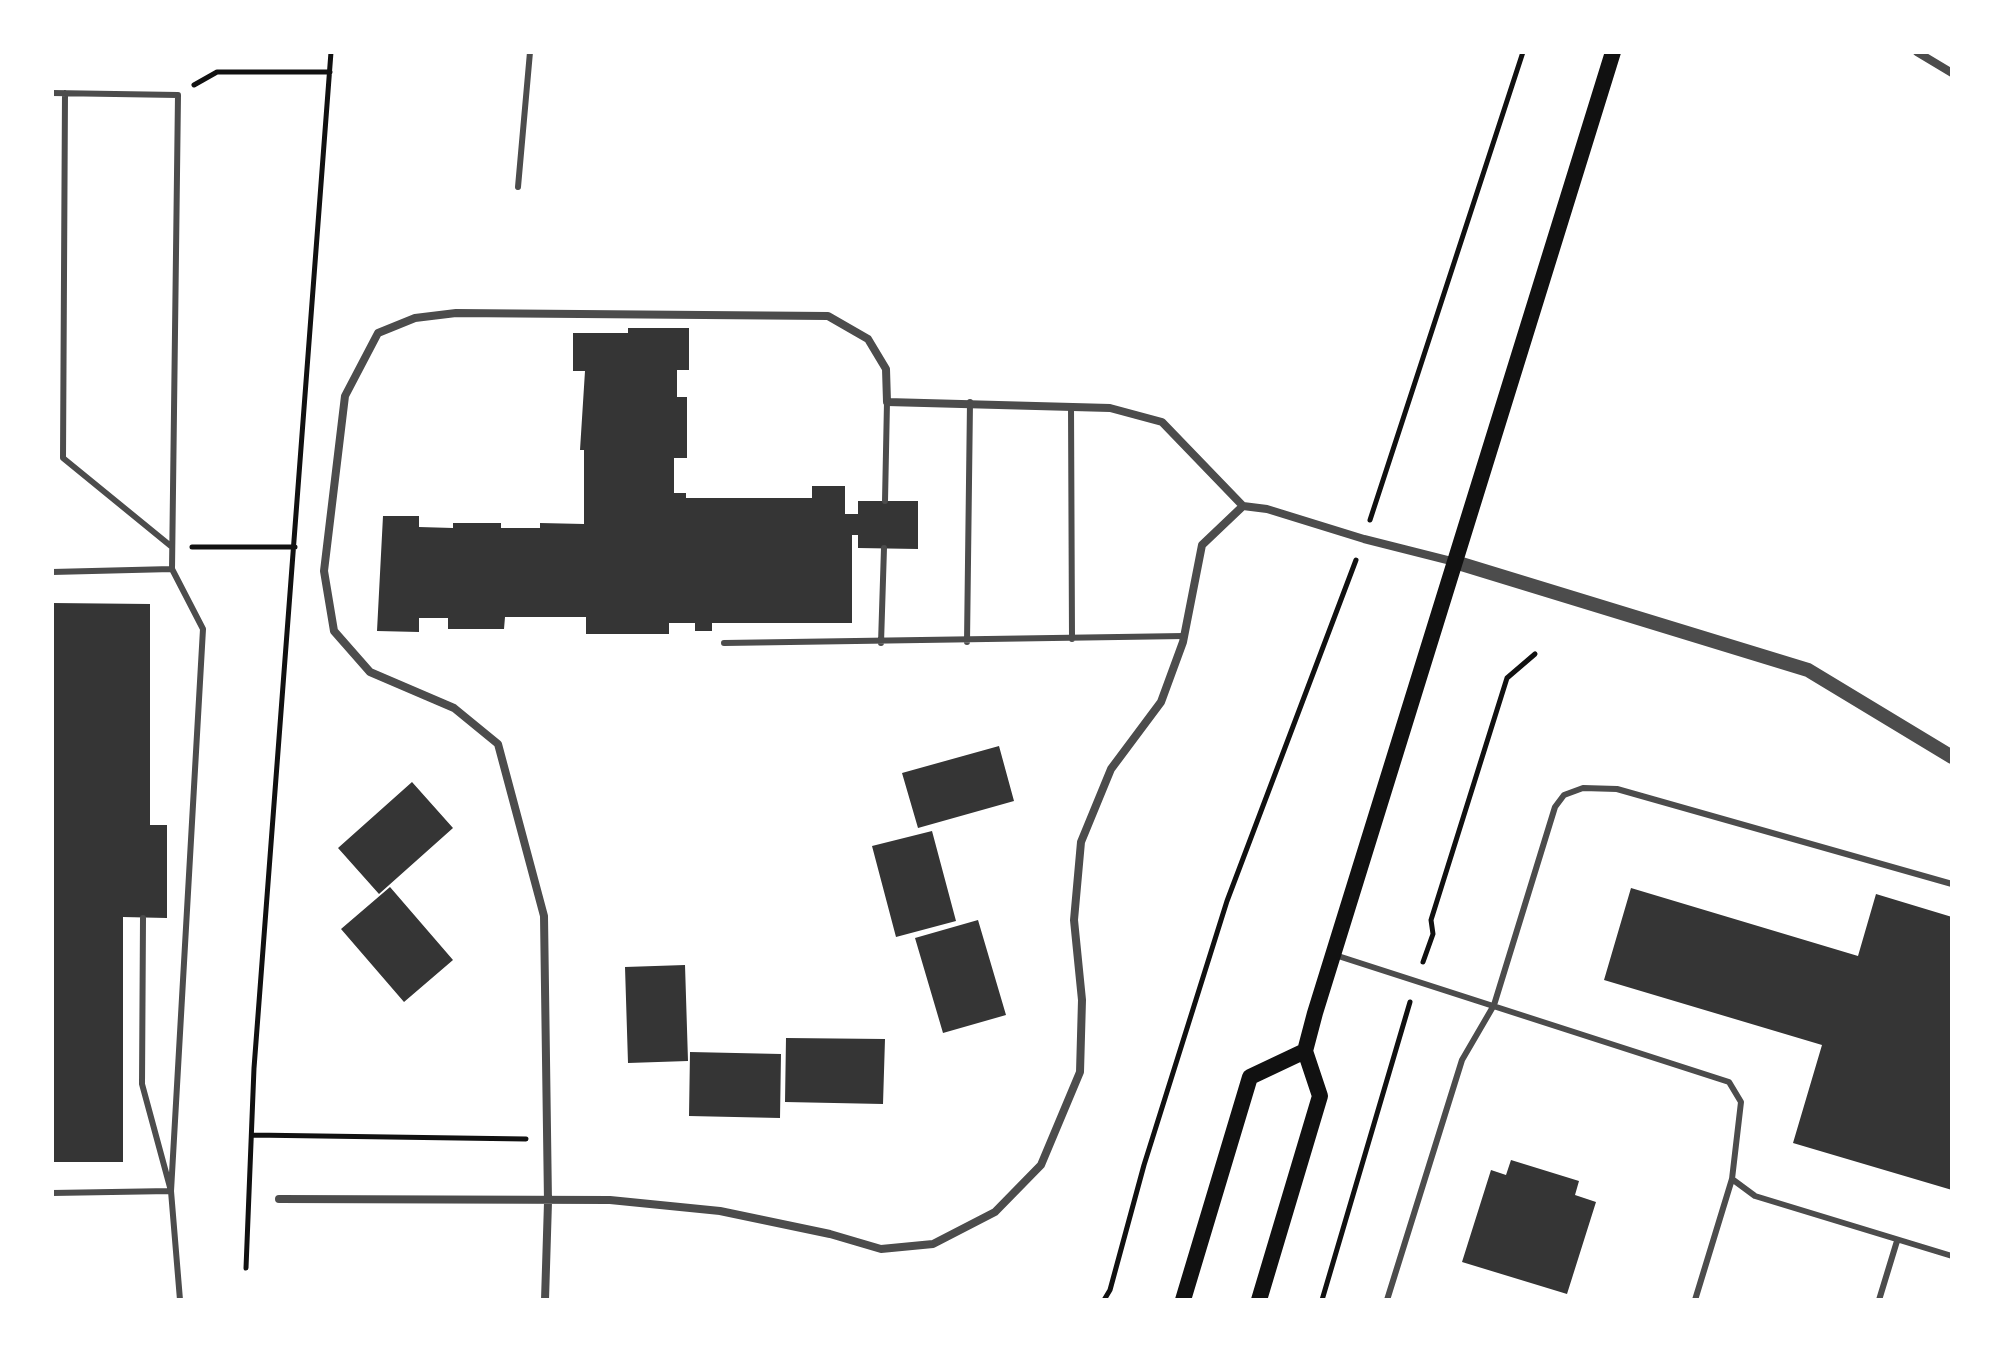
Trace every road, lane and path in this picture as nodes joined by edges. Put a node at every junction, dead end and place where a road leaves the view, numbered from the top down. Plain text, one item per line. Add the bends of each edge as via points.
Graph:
1 (331, 52) edge
2 (530, 52) edge
3 (1523, 52) edge
4 (1613, 52) edge
5 (1917, 52) edge
6 (330, 72) junction
7 (1952, 73) edge
8 (52, 93) edge
9 (65, 93) junction
10 (178, 95) junction
11 (518, 187) dead end
12 (887, 402) junction
13 (970, 402) junction
14 (1071, 406) junction
15 (885, 501) dead end
16 (1243, 506) junction
17 (1364, 539) junction
18 (172, 547) junction
19 (295, 547) junction
20 (884, 548) dead end
21 (1455, 562) junction
22 (172, 569) junction
23 (52, 572) edge
24 (1184, 636) junction
25 (1072, 639) junction
26 (967, 642) junction
27 (724, 643) dead end
28 (881, 643) junction
29 (1952, 757) edge
30 (1952, 884) edge
31 (143, 918) dead end
32 (1335, 955) junction
33 (1494, 1005) junction
34 (1305, 1051) junction
35 (252, 1135) junction
36 (547, 1139) junction
37 (1732, 1179) junction
38 (171, 1191) junction
39 (52, 1193) edge
40 (279, 1199) dead end
41 (548, 1202) junction
42 (1897, 1241) junction
43 (1952, 1256) edge
44 (246, 1268) dead end
45 (180, 1300) edge
46 (545, 1300) edge
47 (1104, 1300) edge
48 (1183, 1300) edge
49 (1259, 1300) edge
50 (1387, 1300) edge
51 (1695, 1300) edge
52 (1879, 1300) edge

1 - 6 path
2 - 11 lane
3 - 17 path
4 - 21 main road
5 - 7 street
6 - 10 path via 217,72
6 - 19 path
8 - 9 lane
9 - 10 lane
9 - 18 lane via 63,458
10 - 18 lane
12 - 13 street
12 - 15 lane
12 - 36 street via 886,369 868,339 828,316 456,313 415,318 378,333 345,396 324,571 334,631 370,672 454,708 498,744 544,916
13 - 14 street
13 - 26 lane
14 - 16 street via 1110,408 1162,422
14 - 25 lane
16 - 17 street
16 - 24 street via 1202,545
17 - 21 street
17 - 47 path via 1227,901
18 - 19 path
18 - 22 lane
19 - 35 path
20 - 28 lane
21 - 29 street via 1808,670
21 - 32 main road
22 - 23 lane
22 - 38 lane via 203,629
24 - 25 lane
24 - 41 street via 1161,702 1111,769 1081,842 1074,920 1082,1000 1080,1072 1041,1165 995,1212 933,1244 881,1249 720,1211 610,1200
25 - 26 lane
26 - 28 lane
27 - 28 lane
30 - 33 lane via 1617,789 1583,788 1564,795 1555,807
31 - 38 lane via 142,1084
32 - 33 lane
32 - 34 main road
33 - 37 lane via 1729,1082 1741,1102
33 - 50 lane via 1462,1060
34 - 48 main road via 1250,1077
34 - 49 main road via 1320,1096
35 - 36 path
35 - 44 path
36 - 41 street
37 - 42 lane via 1755,1196
37 - 51 lane
38 - 39 lane
38 - 45 lane
40 - 41 street
41 - 46 street
42 - 43 lane
42 - 52 lane

